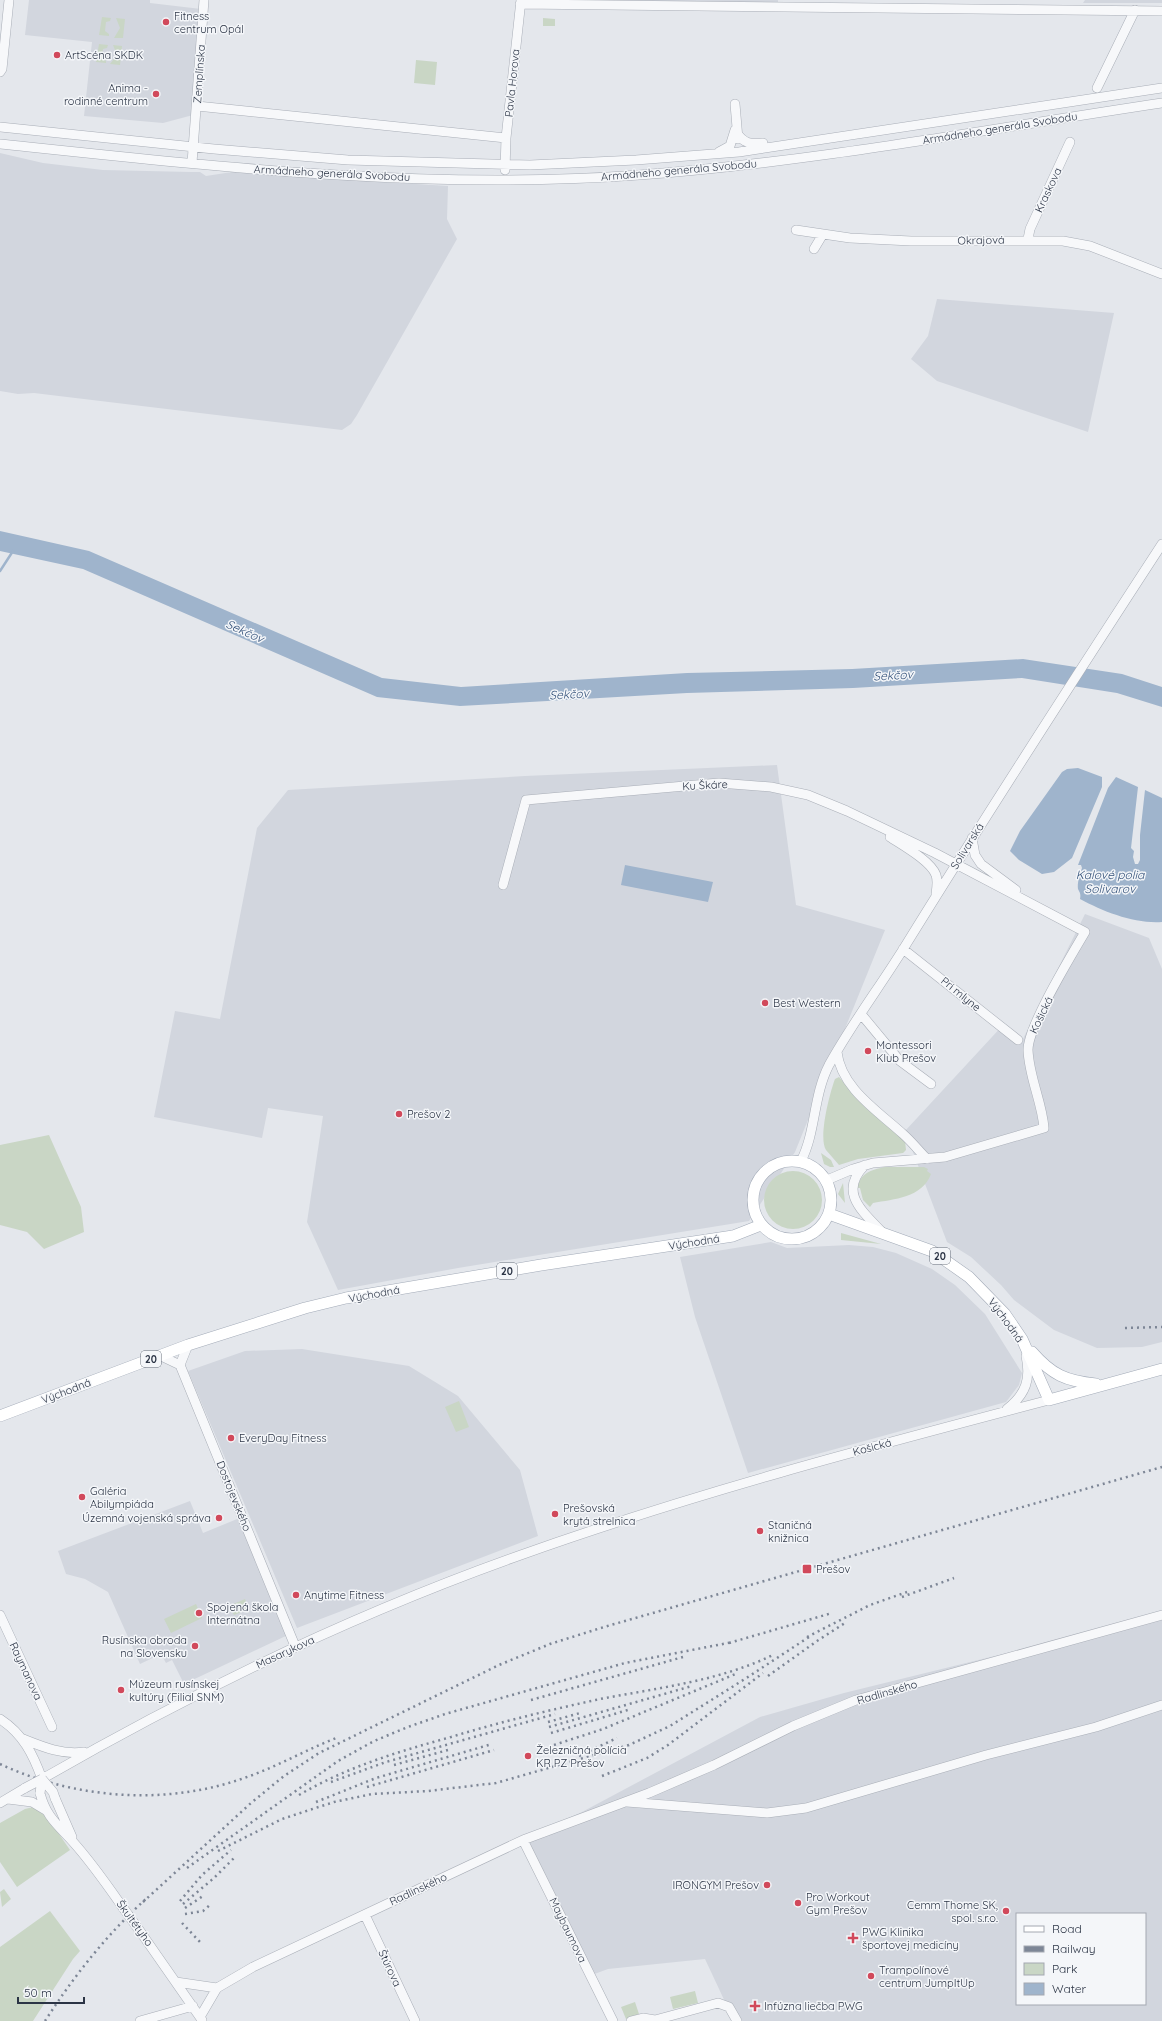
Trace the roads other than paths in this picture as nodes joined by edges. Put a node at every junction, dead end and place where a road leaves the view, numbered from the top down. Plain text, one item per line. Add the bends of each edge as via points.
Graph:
1 (9, 0) edge
2 (204, 0) edge
3 (520, 2) edge
4 (869, 4) edge
5 (1135, 10) junction
6 (1162, 11) edge
7 (0, 72) edge
8 (1097, 88) dead end
9 (1162, 88) edge
10 (1162, 103) edge
11 (735, 104) dead end
12 (197, 106) junction
13 (736, 123) junction
14 (0, 127) edge
15 (737, 133) junction
16 (506, 138) junction
17 (804, 142) junction
18 (1070, 142) dead end
19 (0, 144) edge
20 (193, 147) junction
21 (739, 152) junction
22 (712, 154) junction
23 (192, 163) junction
24 (747, 165) junction
25 (505, 166) junction
26 (656, 174) junction
27 (504, 179) junction
28 (796, 230) dead end
29 (823, 234) junction
30 (1028, 239) junction
31 (814, 249) dead end
32 (1162, 274) edge
33 (1162, 544) edge
34 (862, 818) junction
35 (972, 838) junction
36 (956, 865) junction
37 (503, 885) dead end
38 (934, 899) junction
39 (1037, 907) junction
40 (903, 949) junction
41 (861, 1014) junction
42 (1018, 1040) dead end
43 (837, 1052) junction
44 (931, 1084) dead end
45 (927, 1159) junction
46 (801, 1161) junction
47 (865, 1165) junction
48 (827, 1180) junction
49 (829, 1214) junction
50 (761, 1225) junction
51 (882, 1232) junction
52 (1022, 1339) junction
53 (188, 1345) junction
54 (161, 1356) junction
55 (180, 1365) junction
56 (1162, 1370) edge
57 (1106, 1384) junction
58 (1048, 1400) junction
59 (1002, 1412) junction
60 (0, 1416) edge
61 (584, 1533) joint
62 (0, 1614) edge
63 (1162, 1615) edge
64 (295, 1646) junction
65 (1162, 1705) edge
66 (0, 1719) edge
67 (52, 1727) dead end
68 (24, 1739) junction
69 (87, 1752) junction
70 (42, 1779) junction
71 (4, 1801) edge
72 (624, 1802) junction
73 (47, 1811) junction
74 (523, 1840) junction
75 (74, 1842) junction
76 (365, 1914) junction
77 (176, 1982) junction
78 (217, 1988) junction
79 (193, 2006) junction
80 (201, 2019) edge
81 (140, 2021) edge
82 (415, 2021) edge
83 (613, 2021) edge
84 (631, 2021) edge
85 (737, 2021) edge

1 - 7 street
2 - 12 street, Zemplínska
3 - 4 street
3 - 16 street, Pavla Horova
4 - 5 street
5 - 6 street
5 - 8 street
9 - 17 street, Armádneho generála Svobodu
10 - 24 street, Armádneho generála Svobodu
11 - 13 street
12 - 16 street
12 - 20 street, Zemplínska
13 - 15 street
13 - 22 street via 730,146
14 - 20 street, Armádneho generála Svobodu
15 - 17 street via 747,143 780,140
15 - 21 street
16 - 25 street, Pavla Horova
17 - 21 street, Armádneho generála Svobodu
18 - 30 street, Kraskova via 1030,229
19 - 23 street, Armádneho generála Svobodu
20 - 23 street
20 - 25 street, Armádneho generála Svobodu via 348,160
21 - 22 street, Armádneho generála Svobodu
21 - 24 street
21 - 26 street via 734,160 686,165
22 - 25 street, Armádneho generála Svobodu
23 - 27 street, Armádneho generála Svobodu via 364,177
24 - 26 street, Armádneho generála Svobodu
25 - 27 street, Pavla Horova
26 - 27 street, Armádneho generála Svobodu
28 - 29 street, Okrajová
29 - 30 street, Okrajová via 911,241
29 - 31 street
30 - 32 street, Okrajová via 1090,246
33 - 35 street, Solivarská
34 - 36 street, Ku Škáre
34 - 37 street, Ku Škáre via 808,795 771,787 719,783 526,800
34 - 38 street via 934,870 938,882
35 - 36 street, Solivarská
35 - 39 street via 975,855 981,864
36 - 38 street, Solivarská
36 - 39 street, Košická
38 - 40 street, Solivarská
39 - 45 street, Košická via 1084,932 1030,1038 1029,1059 1044,1128
40 - 41 street, Solivarská
40 - 42 street, Pri mlyne
41 - 43 street, Solivarská
41 - 44 street via 900,1061
43 - 45 street via 840,1067 856,1091
43 - 46 street, Solivarská via 820,1089 812,1117 808,1147
45 - 47 street
46 - 48 main road via 811,1165
46 - 50 main road via 789,1160 778,1163 760,1177 754,1188 753,1201 755,1214
47 - 48 street
47 - 51 street via 856,1177 854,1197 858,1206
48 - 49 main road via 832,1203
49 - 50 main road via 823,1225 814,1233 791,1240 780,1238
49 - 51 main road, Východná / 20
50 - 53 main road, Východná / 20 via 733,1236 346,1298 295,1311
51 - 52 main road, Východná / 20 via 932,1251 953,1264 988,1294
52 - 57 main road via 1045,1366 1062,1377 1077,1382
52 - 58 main road, Východná / 20
52 - 59 street via 1029,1369 1025,1387 1018,1400
53 - 54 main road, Východná / 20
53 - 55 street
54 - 55 street
54 - 60 main road, Východná / 20
55 - 64 street, Dostojevského
56 - 57 main road, Košická
57 - 58 main road, Košická
58 - 59 street, Košická
59 - 61 street, Košická via 756,1480
61 - 64 street, Masarykova via 482,1569
62 - 67 street, Raymanova
63 - 72 street, Radlinského via 856,1700 793,1726 714,1765
64 - 69 street, Masarykova
65 - 72 street, Radlinského via 1096,1727 986,1755 806,1808 767,1813
66 - 68 street
68 - 69 street via 51,1750
68 - 70 street
69 - 70 street, Masarykova
70 - 71 street, Masarykova, bridge
70 - 73 street, Škultétyho, bridge via 40,1793
70 - 75 street, Škultétyho, bridge via 53,1792
71 - 73 street via 32,1802
72 - 74 street, Radlinského
73 - 75 street, Škultétyho via 52,1821
74 - 76 street, Radlinského
74 - 83 street, Maybaumova
75 - 77 street, Škultétyho, bridge
76 - 78 street, Radlinského via 253,1967
76 - 82 street, Štúrova
77 - 78 street
77 - 79 street, Škultétyho
78 - 80 street, Radlinského
79 - 80 street, Škultétyho
79 - 81 street
84 - 85 street via 643,2018 655,2020 718,2003 730,2007

